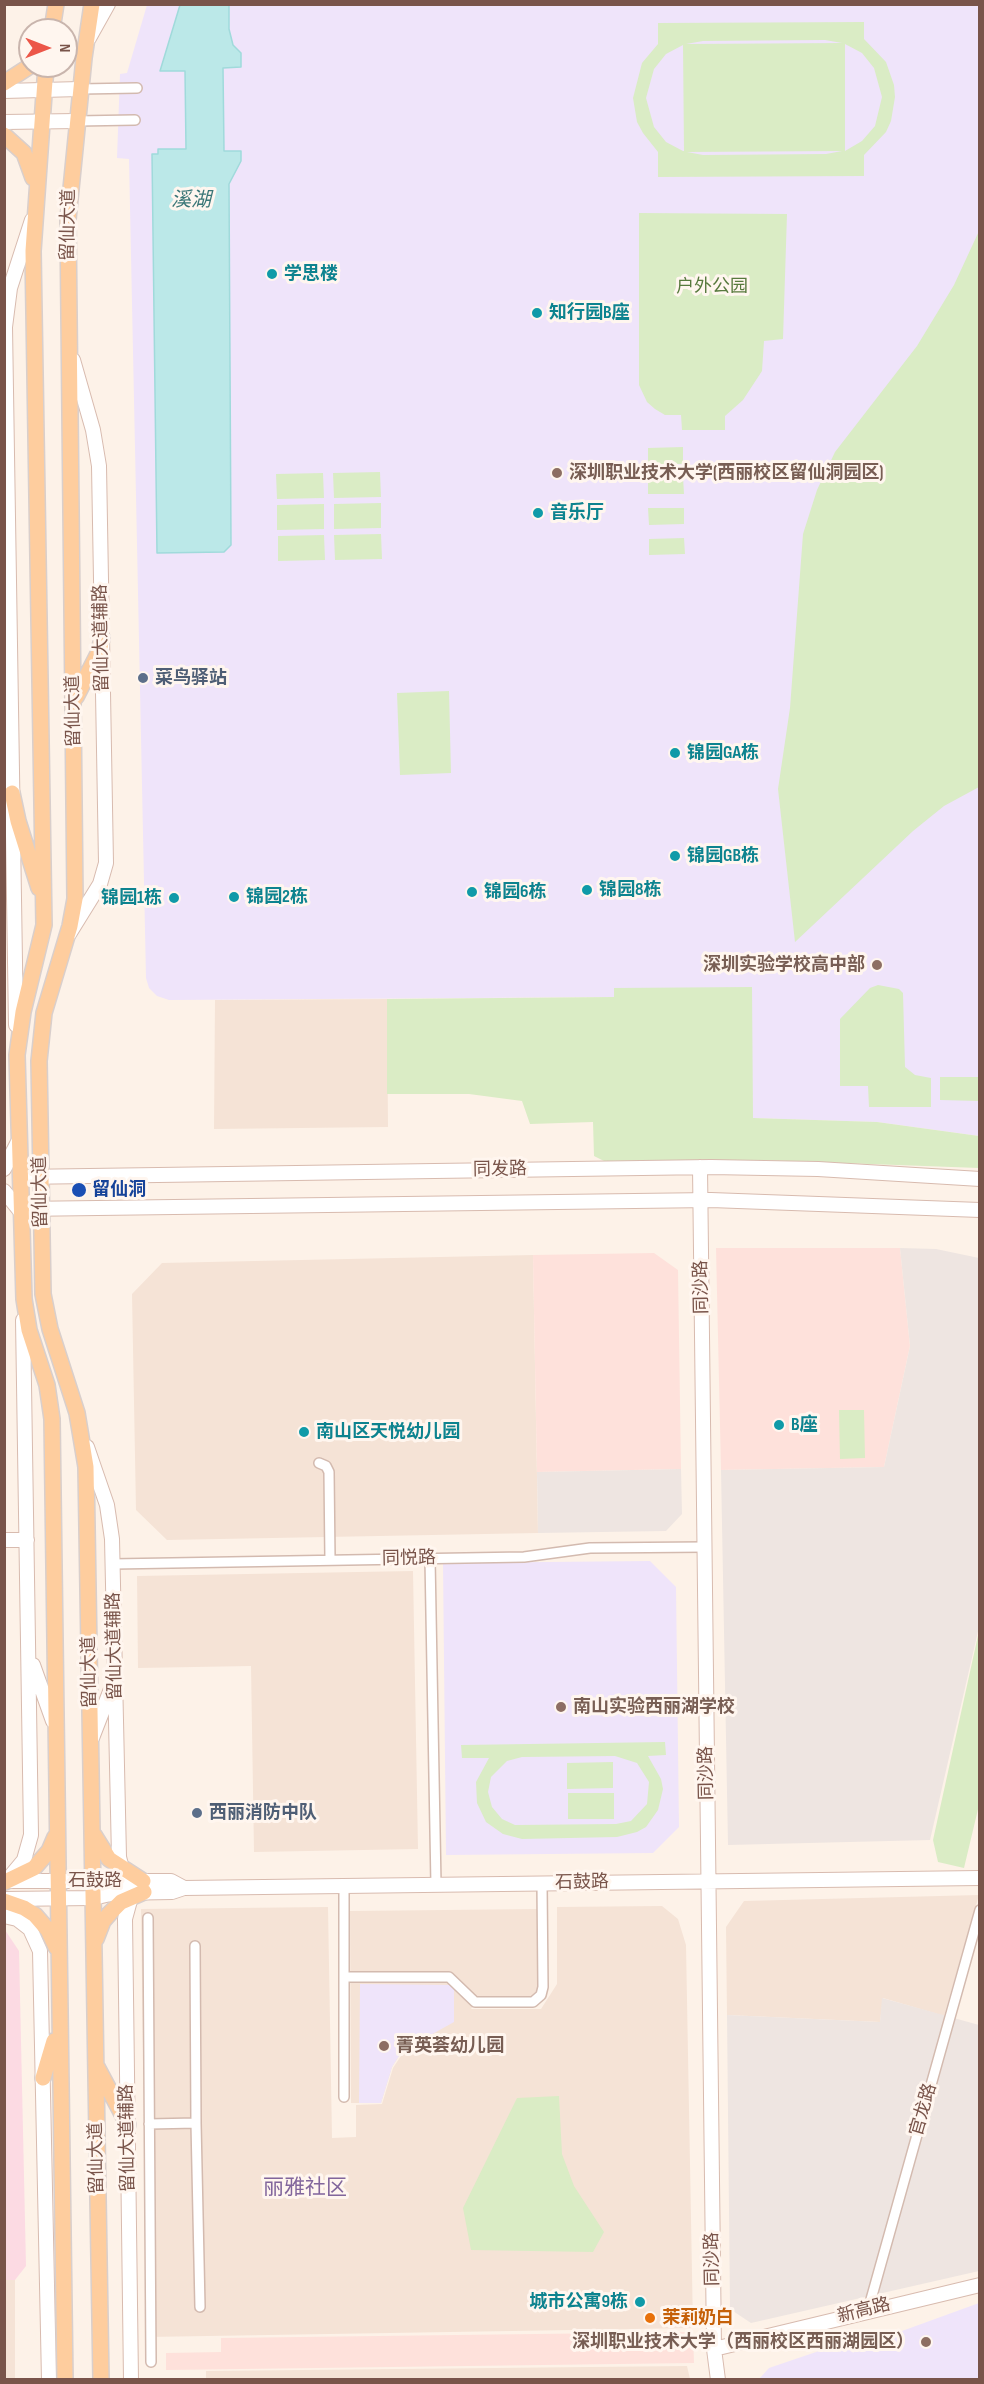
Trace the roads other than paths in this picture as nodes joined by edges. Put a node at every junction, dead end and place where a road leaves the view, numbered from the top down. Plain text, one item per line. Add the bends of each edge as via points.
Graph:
1 (92, 4) edge
2 (108, 4) edge
3 (84, 58) junction
4 (18, 74) edge
5 (45, 78) edge
6 (4, 83) edge
7 (137, 88) dead end
8 (80, 89) junction
9 (44, 90) junction
10 (4, 91) edge
11 (135, 120) dead end
12 (41, 121) junction
13 (77, 121) junction
14 (4, 122) edge
15 (4, 135) edge
16 (35, 190) junction
17 (34, 216) junction
18 (69, 331) junction
19 (7, 593) edge
20 (102, 638) junction
21 (74, 709) junction
22 (12, 793) junction
23 (9, 821) edge
24 (44, 917) junction
25 (67, 938) junction
26 (17, 1055) junction
27 (19, 1140) junction
28 (700, 1167) junction
29 (4, 1169) edge
30 (20, 1177) junction
31 (40, 1177) junction
32 (980, 1179) edge
33 (4, 1191) edge
34 (701, 1201) junction
35 (41, 1208) junction
36 (21, 1210) junction
37 (980, 1210) edge
38 (22, 1281) junction
39 (80, 1426) junction
40 (319, 1463) dead end
41 (4, 1540) edge
42 (27, 1540) junction
43 (705, 1547) junction
44 (430, 1559) junction
45 (330, 1560) junction
46 (113, 1564) junction
47 (29, 1649) junction
48 (115, 1673) junction
49 (55, 1738) junction
50 (90, 1744) junction
51 (56, 1822) junction
52 (92, 1826) junction
53 (122, 1869) junction
54 (980, 1878) edge
55 (5, 1881) edge
56 (57, 1881) junction
57 (92, 1881) junction
58 (709, 1882) junction
59 (542, 1884) junction
60 (436, 1885) junction
61 (344, 1886) junction
62 (139, 1890) junction
63 (93, 1898) junction
64 (57, 1899) junction
65 (4, 1900) edge
66 (980, 1910) edge
67 (4, 1916) edge
68 (148, 1918) dead end
69 (195, 1946) dead end
70 (94, 1951) junction
71 (58, 1958) junction
72 (344, 1977) junction
73 (59, 2026) junction
74 (96, 2065) junction
75 (43, 2078) junction
76 (344, 2097) dead end
77 (196, 2123) junction
78 (149, 2124) junction
79 (128, 2125) junction
80 (980, 2285) edge
81 (200, 2307) dead end
82 (868, 2310) junction
83 (714, 2349) junction
84 (151, 2362) dead end
85 (49, 2379) edge
86 (65, 2379) edge
87 (101, 2379) edge
88 (131, 2379) edge
89 (718, 2379) edge

1 - 3 main road, 留仙大道
2 - 3 main road
3 - 8 main road, 留仙大道
4 - 6 main road
5 - 9 main road, 留仙大道
7 - 8 street
8 - 9 main road
8 - 13 main road, 留仙大道
9 - 10 main road
9 - 12 main road, 留仙大道
11 - 13 street
12 - 13 main road
12 - 14 main road
12 - 16 main road, 留仙大道
13 - 18 main road, 留仙大道 via 68,201
15 - 16 main road via 24,153
16 - 17 main road, 留仙大道
17 - 19 main road via 10,288 5,327
17 - 24 main road, 留仙大道
18 - 20 main road, 留仙大道辅路 via 99,466
18 - 21 main road, 留仙大道
19 - 22 main road
20 - 21 main road via 99,652 77,692
20 - 25 main road, 留仙大道辅路 via 106,863 100,884
21 - 25 main road, 留仙大道 via 76,892
22 - 23 main road
22 - 24 main road
23 - 26 main road
24 - 26 main road, 留仙大道
25 - 31 main road, 留仙大道 via 41,1029
26 - 27 main road, 留仙大道
27 - 29 main road
27 - 30 main road, 留仙大道
28 - 31 main road, 同发路
28 - 32 main road, 同发路 via 818,1169
28 - 34 main road, 同沙路
30 - 31 main road, 同发路
30 - 36 main road, 留仙大道
31 - 35 main road, 留仙大道
33 - 36 main road
34 - 35 main road, 同发路
34 - 37 main road, 同发路
34 - 43 main road, 同沙路
35 - 36 main road, 同发路
35 - 39 main road, 留仙大道 via 42,1281 47,1317
36 - 38 main road, 留仙大道
38 - 42 main road
38 - 49 main road, 留仙大道 via 29,1330 50,1401
39 - 46 main road, 留仙大道辅路 via 107,1505
39 - 50 main road, 留仙大道 via 87,1484
40 - 45 street via 329,1472
41 - 42 main road
42 - 47 main road
43 - 44 street, 同悦路 via 590,1548 525,1557
43 - 58 main road, 同沙路
44 - 45 street, 同悦路
44 - 60 street
45 - 46 street, 同悦路
46 - 48 main road, 留仙大道辅路
47 - 49 main road via 52,1717
47 - 55 main road via 31,1835 24,1860
48 - 50 main road
48 - 53 main road, 留仙大道辅路
49 - 51 main road, 留仙大道
50 - 52 main road, 留仙大道
51 - 55 main road via 51,1846 41,1861 24,1875
51 - 56 main road, 留仙大道
52 - 53 main road via 99,1847
52 - 57 main road, 留仙大道
53 - 62 main road
54 - 58 main road, 石鼓路
55 - 56 main road, 石鼓路
56 - 57 main road, 石鼓路
56 - 64 main road, 留仙大道
57 - 62 main road, 石鼓路
57 - 63 main road, 留仙大道
58 - 59 main road, 石鼓路
58 - 83 main road, 同沙路
59 - 60 main road, 石鼓路
59 - 72 street via 543,1987 533,2002 475,2002 449,1977
60 - 61 main road, 石鼓路
61 - 62 main road, 石鼓路
61 - 72 street
62 - 63 main road, 石鼓路
62 - 70 main road via 103,1921
62 - 79 main road, 留仙大道辅路 via 125,1919
63 - 64 main road, 石鼓路
63 - 70 main road, 留仙大道
64 - 65 main road, 石鼓路
64 - 71 main road, 留仙大道
65 - 71 main road via 40,1920 52,1936
66 - 82 street, 官龙路
67 - 75 main road via 17,1919 30,1929 40,1950
68 - 78 street
69 - 77 street
70 - 74 main road, 留仙大道
71 - 73 main road, 留仙大道
72 - 76 street
73 - 75 main road
73 - 86 main road, 留仙大道
74 - 79 main road
74 - 87 main road, 留仙大道
75 - 85 main road
77 - 78 street
77 - 81 street
78 - 84 street
79 - 88 main road, 留仙大道辅路
80 - 82 main road, 新高路
82 - 83 main road, 新高路
83 - 89 main road, 同沙路

